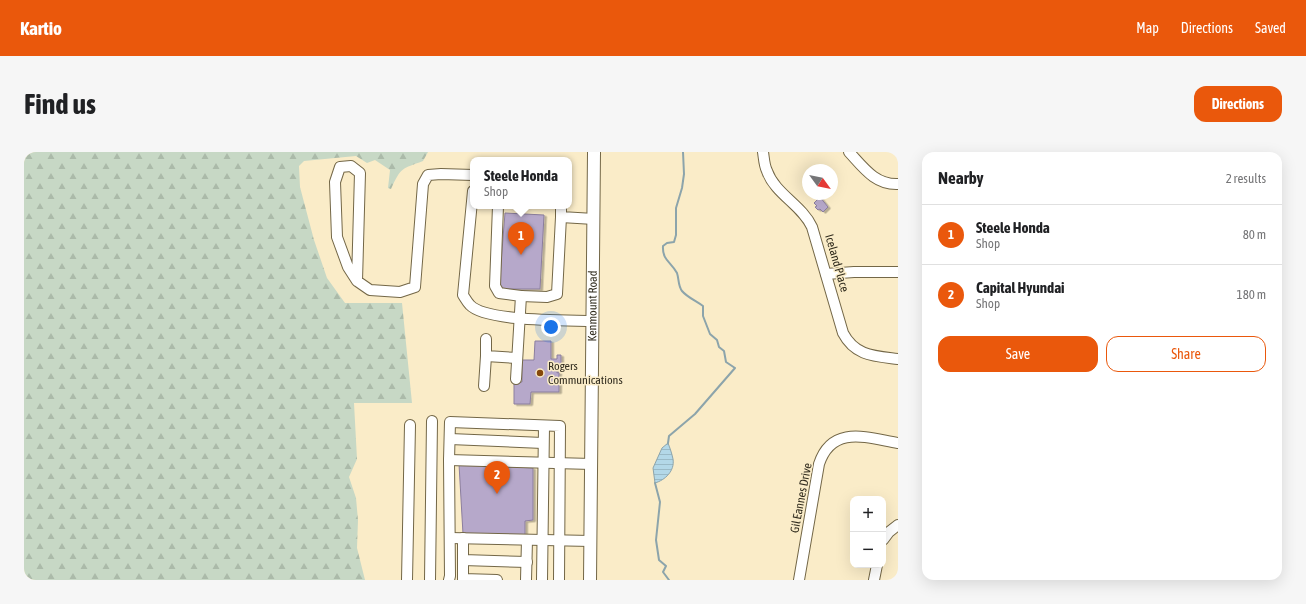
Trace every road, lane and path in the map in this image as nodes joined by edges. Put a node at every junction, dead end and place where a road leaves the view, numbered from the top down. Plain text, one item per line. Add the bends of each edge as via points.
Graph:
1 (594, 152) edge
2 (763, 152) edge
3 (849, 152) edge
4 (470, 175) edge
5 (898, 184) edge
6 (471, 209) edge
7 (498, 209) edge
8 (561, 209) edge
9 (561, 217) junction
10 (594, 218) junction
11 (898, 272) edge
12 (826, 274) junction
13 (356, 281) junction
14 (521, 296) junction
15 (520, 318) junction
16 (593, 321) junction
17 (486, 339) dead end
18 (486, 356) junction
19 (517, 358) junction
20 (898, 358) edge
21 (516, 380) dead end
22 (484, 386) dead end
23 (432, 422) dead end
24 (410, 425) dead end
25 (544, 426) junction
26 (450, 440) junction
27 (543, 443) junction
28 (898, 443) edge
29 (449, 460) junction
30 (543, 463) junction
31 (560, 463) junction
32 (592, 464) junction
33 (898, 525) edge
34 (886, 536) edge
35 (450, 538) junction
36 (463, 538) junction
37 (528, 540) junction
38 (542, 540) junction
39 (560, 540) junction
40 (591, 541) junction
41 (463, 560) junction
42 (527, 562) junction
43 (876, 568) edge
44 (407, 580) edge
45 (430, 580) edge
46 (448, 580) edge
47 (496, 580) edge
48 (526, 580) edge
49 (542, 580) edge
50 (559, 580) edge
51 (590, 580) edge
52 (799, 580) edge
53 (874, 580) edge

1 - 10 main road, Kenmount Road
2 - 12 street, Iceland Place via 767,171 775,184 810,222
3 - 5 street via 876,179 887,184
4 - 13 street via 428,175 423,184 415,287 400,292 370,290
6 - 15 street via 463,295 470,306 482,312
7 - 14 street via 495,286 499,293
8 - 9 street
9 - 10 street
9 - 14 street via 557,294 547,297
10 - 16 main road, Kenmount Road
11 - 12 street
12 - 20 street, Iceland Place via 843,333 850,344 872,355
13 - 13 street via 360,173 351,166 340,167 335,182 337,237
14 - 15 street
15 - 16 street
15 - 19 street
16 - 32 main road, Kenmount Road
17 - 18 street
18 - 19 street
18 - 22 street
19 - 21 street
23 - 45 street
24 - 44 street
25 - 26 street via 450,422
25 - 27 street
25 - 31 street via 560,426
26 - 27 street
26 - 29 street
27 - 30 street
28 - 52 street, Gil Eannes Drive via 855,436 840,439 824,453
29 - 30 street
29 - 35 street
30 - 31 street
30 - 38 street
31 - 32 street
31 - 39 street
32 - 40 main road, Kenmount Road
33 - 34 street
35 - 36 street
35 - 46 street
36 - 37 street
36 - 41 street
37 - 38 street
37 - 42 street
38 - 39 street
38 - 49 street
39 - 40 street
39 - 50 street
40 - 51 main road, Kenmount Road
41 - 42 street
41 - 47 street via 463,579
42 - 48 street
43 - 53 street

